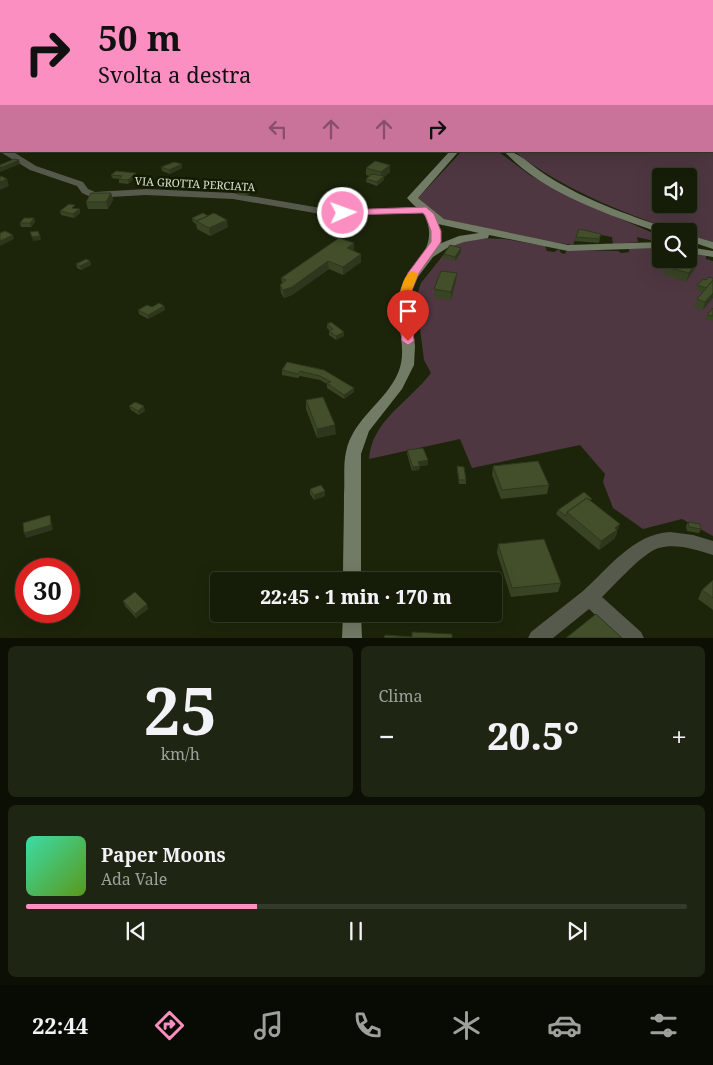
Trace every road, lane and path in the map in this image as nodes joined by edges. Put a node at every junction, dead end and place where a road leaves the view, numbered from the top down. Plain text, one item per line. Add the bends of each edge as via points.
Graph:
1 (7, 152) edge
2 (454, 152) edge
3 (502, 152) edge
4 (509, 152) edge
5 (520, 162) junction
6 (428, 212) junction
7 (642, 223) junction
8 (652, 226) edge
9 (652, 233) edge
10 (509, 237) junction
11 (697, 241) edge
12 (652, 242) edge
13 (713, 246) edge
14 (697, 251) edge
15 (713, 254) edge
16 (425, 259) junction
17 (713, 548) edge
18 (352, 572) edge
19 (589, 597) junction
20 (352, 622) edge
21 (352, 638) edge
22 (538, 638) edge
23 (634, 638) edge

1 - 6 street, VIA GROTTA PERCIATA via 33,168 80,184 93,195 146,192 233,196 332,214
2 - 6 main road via 412,198
3 - 5 main road
4 - 5 main road
5 - 7 main road via 573,194
6 - 10 main road via 444,223
6 - 16 main road via 436,231 436,242
7 - 8 main road
7 - 9 main road
10 - 12 main road via 568,248
10 - 16 main road via 460,239
11 - 13 main road
14 - 15 main road
16 - 18 main road via 414,273 405,295 407,368 398,385 361,428 355,441
17 - 19 street via 700,543 655,542
19 - 22 street
19 - 23 street
20 - 21 main road

